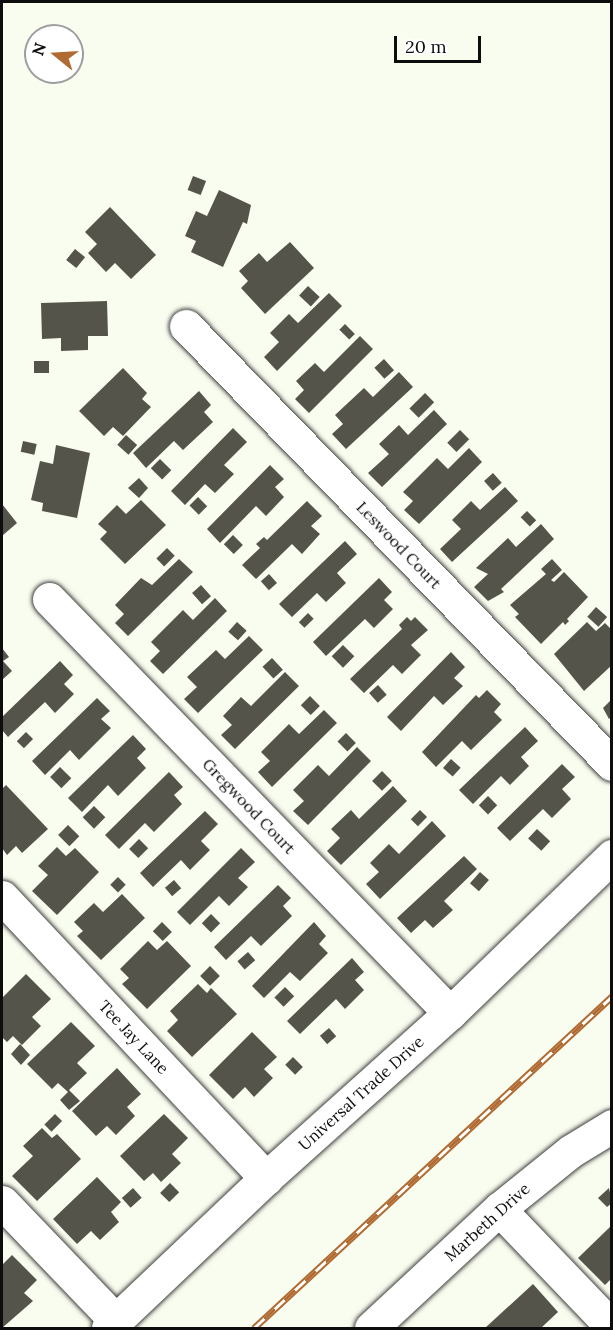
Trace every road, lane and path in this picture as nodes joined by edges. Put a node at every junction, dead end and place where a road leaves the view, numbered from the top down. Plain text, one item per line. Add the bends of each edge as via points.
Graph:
1 (186, 326) dead end
2 (49, 599) dead end
3 (612, 764) edge
4 (612, 856) edge
5 (2, 897) edge
6 (450, 1013) junction
7 (612, 1126) edge
8 (266, 1178) junction
9 (2, 1202) edge
10 (500, 1209) junction
11 (112, 1325) edge
12 (612, 1327) edge
13 (371, 1329) edge

1 - 3 street, Leswood Court
2 - 6 street, Gregwood Court
4 - 6 street, Universal Trade Drive
5 - 8 street, Tee Jay Lane
6 - 8 street, Universal Trade Drive
7 - 10 street, Marbeth Drive via 571,1151
8 - 11 street, Universal Trade Drive
9 - 11 street
10 - 12 street
10 - 13 street, Marbeth Drive

